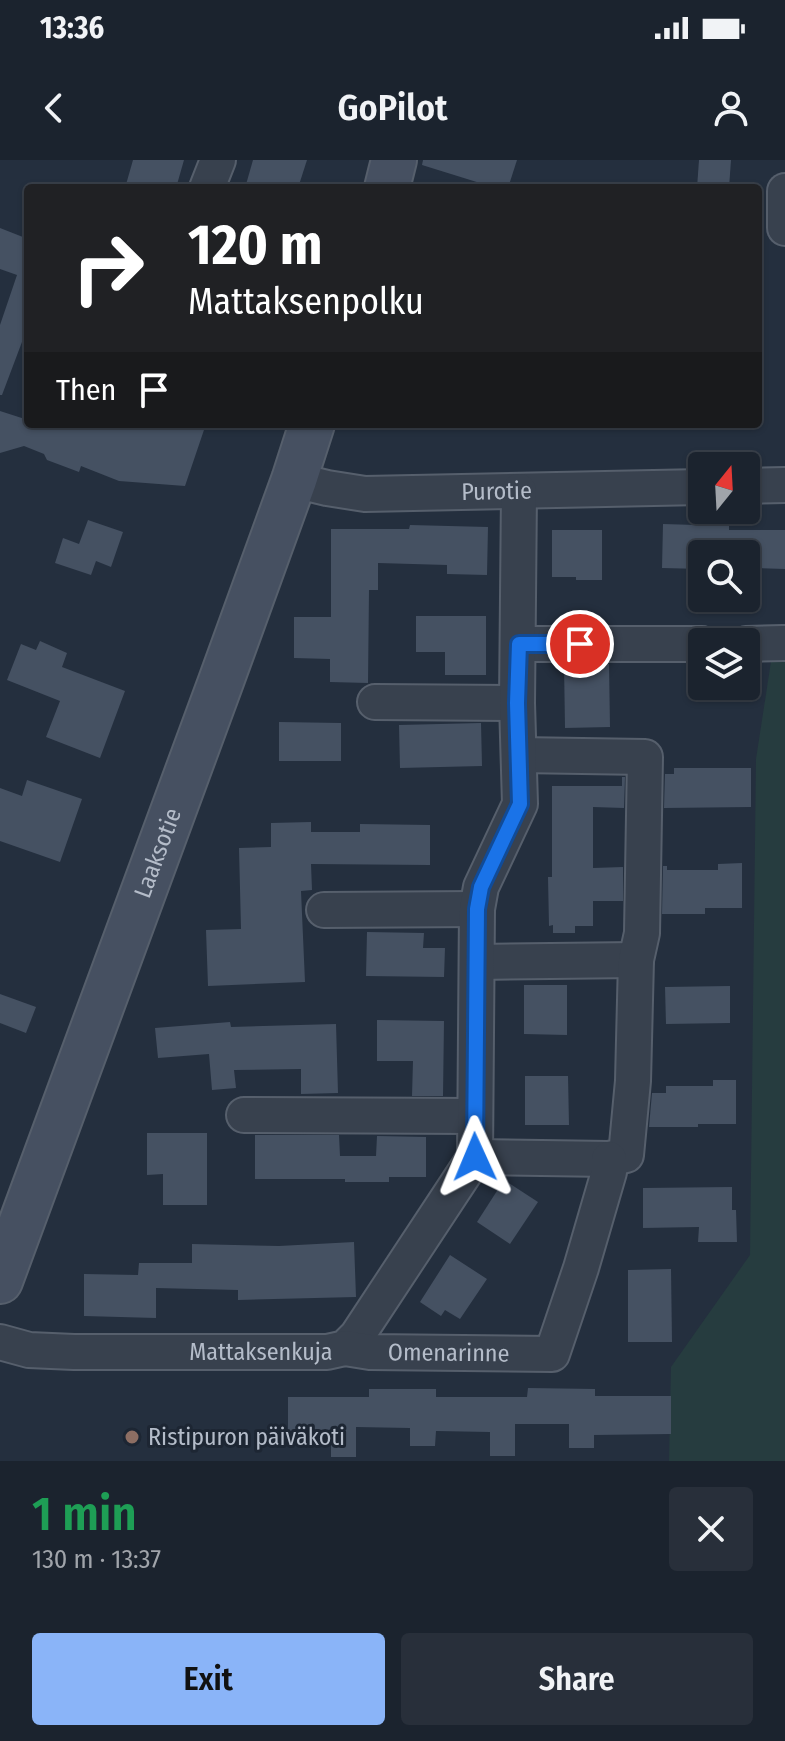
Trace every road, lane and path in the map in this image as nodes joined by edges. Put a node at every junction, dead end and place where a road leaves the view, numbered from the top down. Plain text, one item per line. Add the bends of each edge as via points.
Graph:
1 (218, 160) edge
2 (394, 160) edge
3 (209, 184) edge
4 (388, 184) edge
5 (785, 191) edge
6 (785, 228) edge
7 (311, 428) edge
8 (294, 480) junction
9 (785, 485) edge
10 (760, 486) edge
11 (688, 487) edge
12 (519, 491) junction
13 (783, 643) dead end
14 (519, 644) junction
15 (688, 644) edge
16 (760, 644) edge
17 (375, 702) dead end
18 (517, 703) junction
19 (519, 755) junction
20 (477, 909) junction
21 (324, 910) dead end
22 (636, 960) junction
23 (477, 962) junction
24 (244, 1115) dead end
25 (474, 1116) junction
26 (475, 1157) junction
27 (609, 1159) junction
28 (0, 1281) edge
29 (0, 1342) edge
30 (345, 1348) junction

1 - 3 street
2 - 4 main road
5 - 6 street
7 - 8 main road, Laaksotie
8 - 12 street, Purotie via 365,494
8 - 28 main road, Laaksotie
9 - 10 street
11 - 12 street, Purotie
12 - 14 street
13 - 16 street
14 - 15 street
14 - 18 street
17 - 18 street
18 - 19 street
19 - 20 street via 520,804 481,887
19 - 22 street via 645,757 642,933
20 - 21 street
20 - 23 street
22 - 23 street
22 - 27 street via 626,1155
23 - 25 street
24 - 25 street
25 - 26 street
26 - 27 street
26 - 30 street, Mattaksenkuja
27 - 30 street, Omenarinne via 552,1354
29 - 30 street, Mattaksenkuja via 29,1350 74,1352

